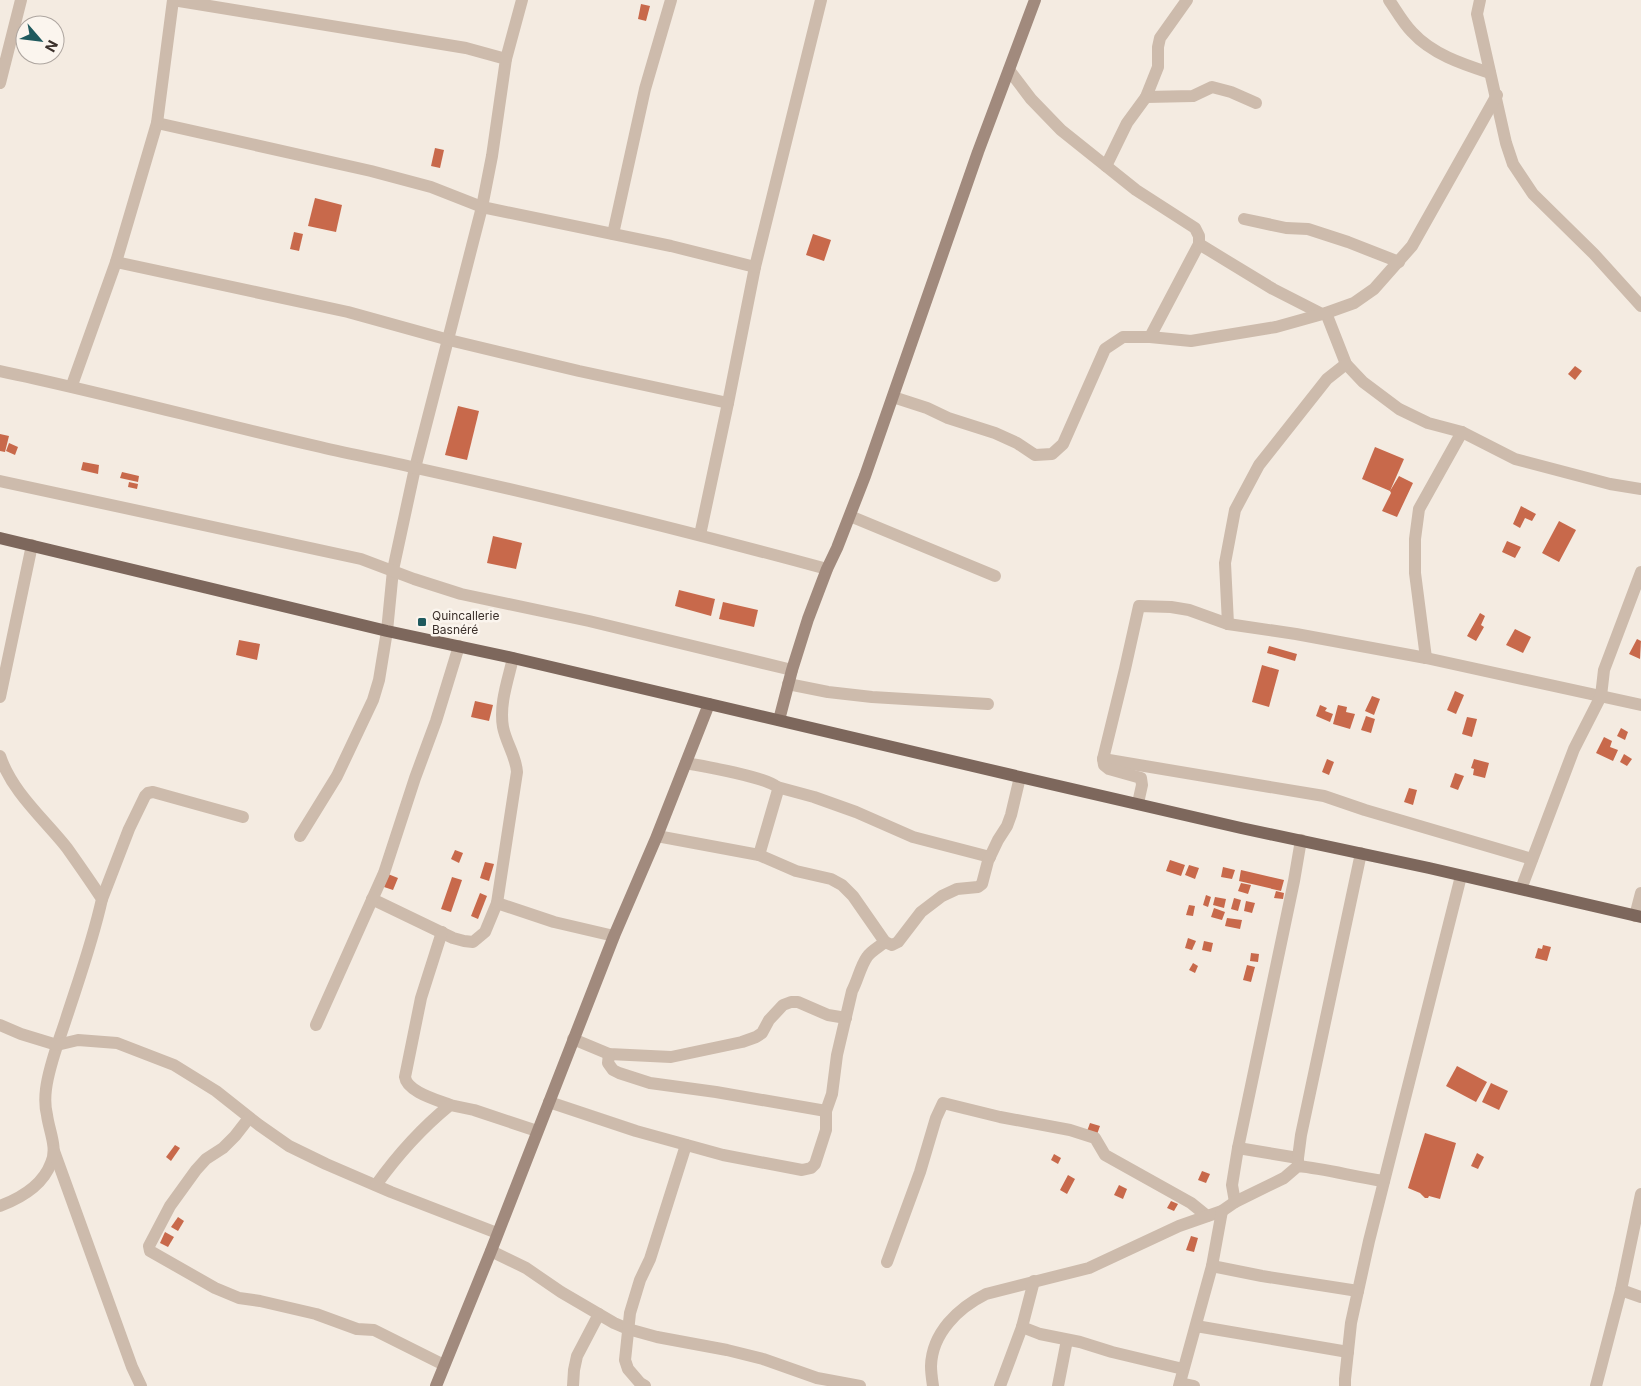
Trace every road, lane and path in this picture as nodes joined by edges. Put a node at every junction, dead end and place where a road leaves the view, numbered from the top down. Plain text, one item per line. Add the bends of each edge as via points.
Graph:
1 (21, 0) edge
2 (173, 0) edge
3 (522, 0) edge
4 (670, 0) edge
5 (821, 0) edge
6 (1035, 0) edge
7 (1187, 0) edge
8 (1389, 0) edge
9 (1480, 0) edge
10 (506, 59) junction
11 (1009, 70) junction
12 (1490, 73) junction
13 (0, 83) edge
14 (1496, 95) junction
15 (1146, 97) junction
16 (1256, 103) dead end
17 (157, 123) junction
18 (1106, 166) junction
19 (482, 207) junction
20 (1244, 219) dead end
21 (613, 234) junction
22 (1199, 244) junction
23 (116, 262) junction
24 (1399, 262) junction
25 (755, 267) junction
26 (1641, 306) edge
27 (1324, 314) junction
28 (1150, 337) junction
29 (449, 340) junction
30 (1346, 364) junction
31 (0, 371) edge
32 (72, 386) junction
33 (893, 397) junction
34 (728, 403) junction
35 (1462, 432) junction
36 (415, 468) junction
37 (0, 481) edge
38 (1641, 489) edge
39 (850, 516) junction
40 (700, 535) junction
41 (0, 538) edge
42 (32, 545) junction
43 (827, 569) junction
44 (393, 570) junction
45 (1641, 572) edge
46 (995, 576) dead end
47 (1228, 624) junction
48 (386, 631) junction
49 (459, 646) junction
50 (513, 658) junction
51 (1426, 658) junction
52 (792, 670) junction
53 (788, 684) junction
54 (1601, 696) junction
55 (0, 697) edge
56 (709, 704) junction
57 (988, 704) dead end
58 (1641, 704) edge
59 (779, 720) junction
60 (0, 756) edge
61 (1103, 759) junction
62 (686, 763) junction
63 (1020, 777) junction
64 (777, 787) junction
65 (1138, 803) junction
66 (243, 817) dead end
67 (300, 836) dead end
68 (657, 836) junction
69 (1301, 840) junction
70 (1361, 853) junction
71 (759, 855) junction
72 (990, 856) junction
73 (1532, 859) junction
74 (1462, 876) junction
75 (1521, 889) junction
76 (1641, 893) edge
77 (102, 899) junction
78 (372, 899) junction
79 (497, 902) junction
80 (1638, 917) edge
81 (442, 932) junction
82 (614, 936) junction
83 (885, 942) junction
84 (846, 1018) junction
85 (0, 1025) edge
86 (316, 1025) dead end
87 (573, 1039) junction
88 (57, 1045) junction
89 (609, 1054) junction
90 (549, 1102) junction
91 (450, 1105) junction
92 (826, 1111) junction
93 (249, 1118) junction
94 (537, 1131) junction
95 (686, 1145) junction
96 (1238, 1148) junction
97 (54, 1151) junction
98 (1298, 1162) junction
99 (1384, 1181) junction
100 (376, 1185) junction
101 (1641, 1194) edge
102 (1235, 1202) junction
103 (0, 1206) edge
104 (1222, 1211) junction
105 (1208, 1216) junction
106 (498, 1233) junction
107 (491, 1251) junction
108 (887, 1262) dead end
109 (1212, 1266) junction
110 (1034, 1282) junction
111 (1622, 1290) junction
112 (1358, 1292) junction
113 (1641, 1297) edge
114 (599, 1314) junction
115 (1196, 1326) junction
116 (1022, 1327) junction
117 (628, 1329) junction
118 (1067, 1340) junction
119 (1348, 1352) junction
120 (444, 1365) junction
121 (1182, 1369) junction
122 (1179, 1384) edge
123 (641, 1385) edge
124 (141, 1386) edge
125 (436, 1386) edge
126 (573, 1386) edge
127 (860, 1386) edge
128 (932, 1386) edge
129 (1000, 1386) edge
130 (1058, 1386) edge
131 (1194, 1386) edge
132 (1345, 1386) edge
133 (1596, 1386) edge

1 - 13 street
2 - 10 street via 466,48
2 - 17 street
3 - 10 street
4 - 21 street via 645,89
5 - 25 street
6 - 11 street
7 - 15 street via 1160,38 1158,67
8 - 12 street via 1410,31 1429,47
9 - 12 street via 1477,14
10 - 19 street
11 - 18 street via 1046,116
11 - 33 street
12 - 14 street
14 - 24 street via 1416,239
14 - 26 street via 1513,164 1533,194
15 - 16 street via 1193,96 1212,87
15 - 18 street via 1126,123
17 - 19 street via 371,171 431,187
17 - 23 street
18 - 22 street via 1136,190 1195,228
19 - 21 street
19 - 29 street
20 - 24 street via 1308,229
21 - 25 street
22 - 27 street via 1273,289
22 - 28 street
23 - 29 street via 348,312
23 - 32 street
24 - 27 street via 1374,289 1354,303
25 - 34 street
27 - 28 street via 1276,327 1190,342
27 - 30 street
28 - 33 street via 1123,337 1105,349 1064,444 1052,454 1035,455 995,433
29 - 34 street
29 - 36 street
30 - 35 street via 1362,382 1399,408 1428,423
30 - 47 street via 1327,379 1258,465 1236,510 1225,563
31 - 32 street
32 - 36 street
33 - 39 street
34 - 40 street
35 - 38 street via 1515,459
35 - 51 street via 1419,509 1415,573
36 - 40 street
36 - 44 street
37 - 44 street via 352,557
39 - 43 street
39 - 46 street
40 - 43 street
41 - 42 main road
42 - 48 main road
42 - 55 street
43 - 52 street
44 - 48 street
44 - 52 street via 461,594
45 - 54 street via 1604,670
47 - 51 street
47 - 61 street via 1189,610 1139,606
48 - 49 main road
48 - 67 street via 373,700 337,776
49 - 50 main road
49 - 78 street via 388,864
50 - 56 main road
50 - 79 street via 502,708 503,726 517,772
51 - 54 street
52 - 53 street
53 - 57 street via 872,697
53 - 59 street
54 - 58 street
54 - 73 street via 1574,749
56 - 59 main road
56 - 62 street
59 - 63 main road
60 - 77 street via 5,770 23,796 67,849
61 - 65 street via 1109,769 1141,778
61 - 73 street via 1324,796
62 - 64 street via 734,773
62 - 68 street
63 - 65 main road
63 - 72 street via 1009,820
64 - 71 street
64 - 72 street via 856,812 913,836
65 - 69 main road
66 - 77 street via 175,797 148,793 129,829
68 - 71 street
68 - 82 street
69 - 70 main road
69 - 96 street
70 - 74 main road
70 - 98 street
71 - 83 street via 842,884
72 - 83 street via 984,879 978,887 942,896 921,912 898,942 892,945
73 - 75 street
74 - 75 main road
74 - 99 street
75 - 80 main road
76 - 80 street
77 - 88 street via 96,927
78 - 81 street
78 - 86 street
79 - 81 street via 486,932 473,942
79 - 82 street via 554,922
81 - 91 street via 421,998 404,1077 413,1089
82 - 87 street
83 - 84 street via 863,964
84 - 89 street via 791,1002 770,1018 759,1035 742,1042 671,1057
84 - 92 street
85 - 88 street
87 - 89 street
87 - 90 street
88 - 93 street via 78,1040 118,1043 174,1064 216,1090
88 - 97 street via 46,1088 46,1114
89 - 92 street via 608,1062 613,1070 650,1083
90 - 94 street
90 - 95 street
91 - 94 street
91 - 100 street via 394,1161
92 - 95 street via 826,1130 815,1164 806,1170
93 - 100 street via 289,1146
93 - 120 street via 223,1148 206,1159 178,1193 149,1246 150,1251 239,1298 260,1300 374,1330
94 - 106 street
95 - 117 street via 650,1259 633,1300
96 - 98 street
96 - 102 street via 1232,1185
97 - 103 street via 51,1165 41,1181
97 - 124 street
98 - 99 street via 1354,1177
98 - 102 street via 1284,1178
99 - 112 street
100 - 106 street
101 - 111 street
102 - 104 street
104 - 105 street
104 - 109 street
105 - 108 street via 1191,1202 1105,1155 1095,1138 943,1103
105 - 110 street via 1178,1226 1089,1268
106 - 107 street
107 - 114 street via 526,1268
107 - 120 street
109 - 112 street
109 - 115 street
110 - 116 street
110 - 128 street via 986,1294 971,1302 946,1326 934,1350
111 - 113 street
111 - 133 street
112 - 119 street via 1350,1324
114 - 117 street
114 - 126 street via 577,1356
115 - 119 street
115 - 121 street
116 - 118 street
116 - 129 street
117 - 123 street via 625,1360
117 - 127 street via 727,1350 818,1378
118 - 121 street
118 - 130 street
119 - 132 street
120 - 125 street
121 - 122 street
122 - 131 street

